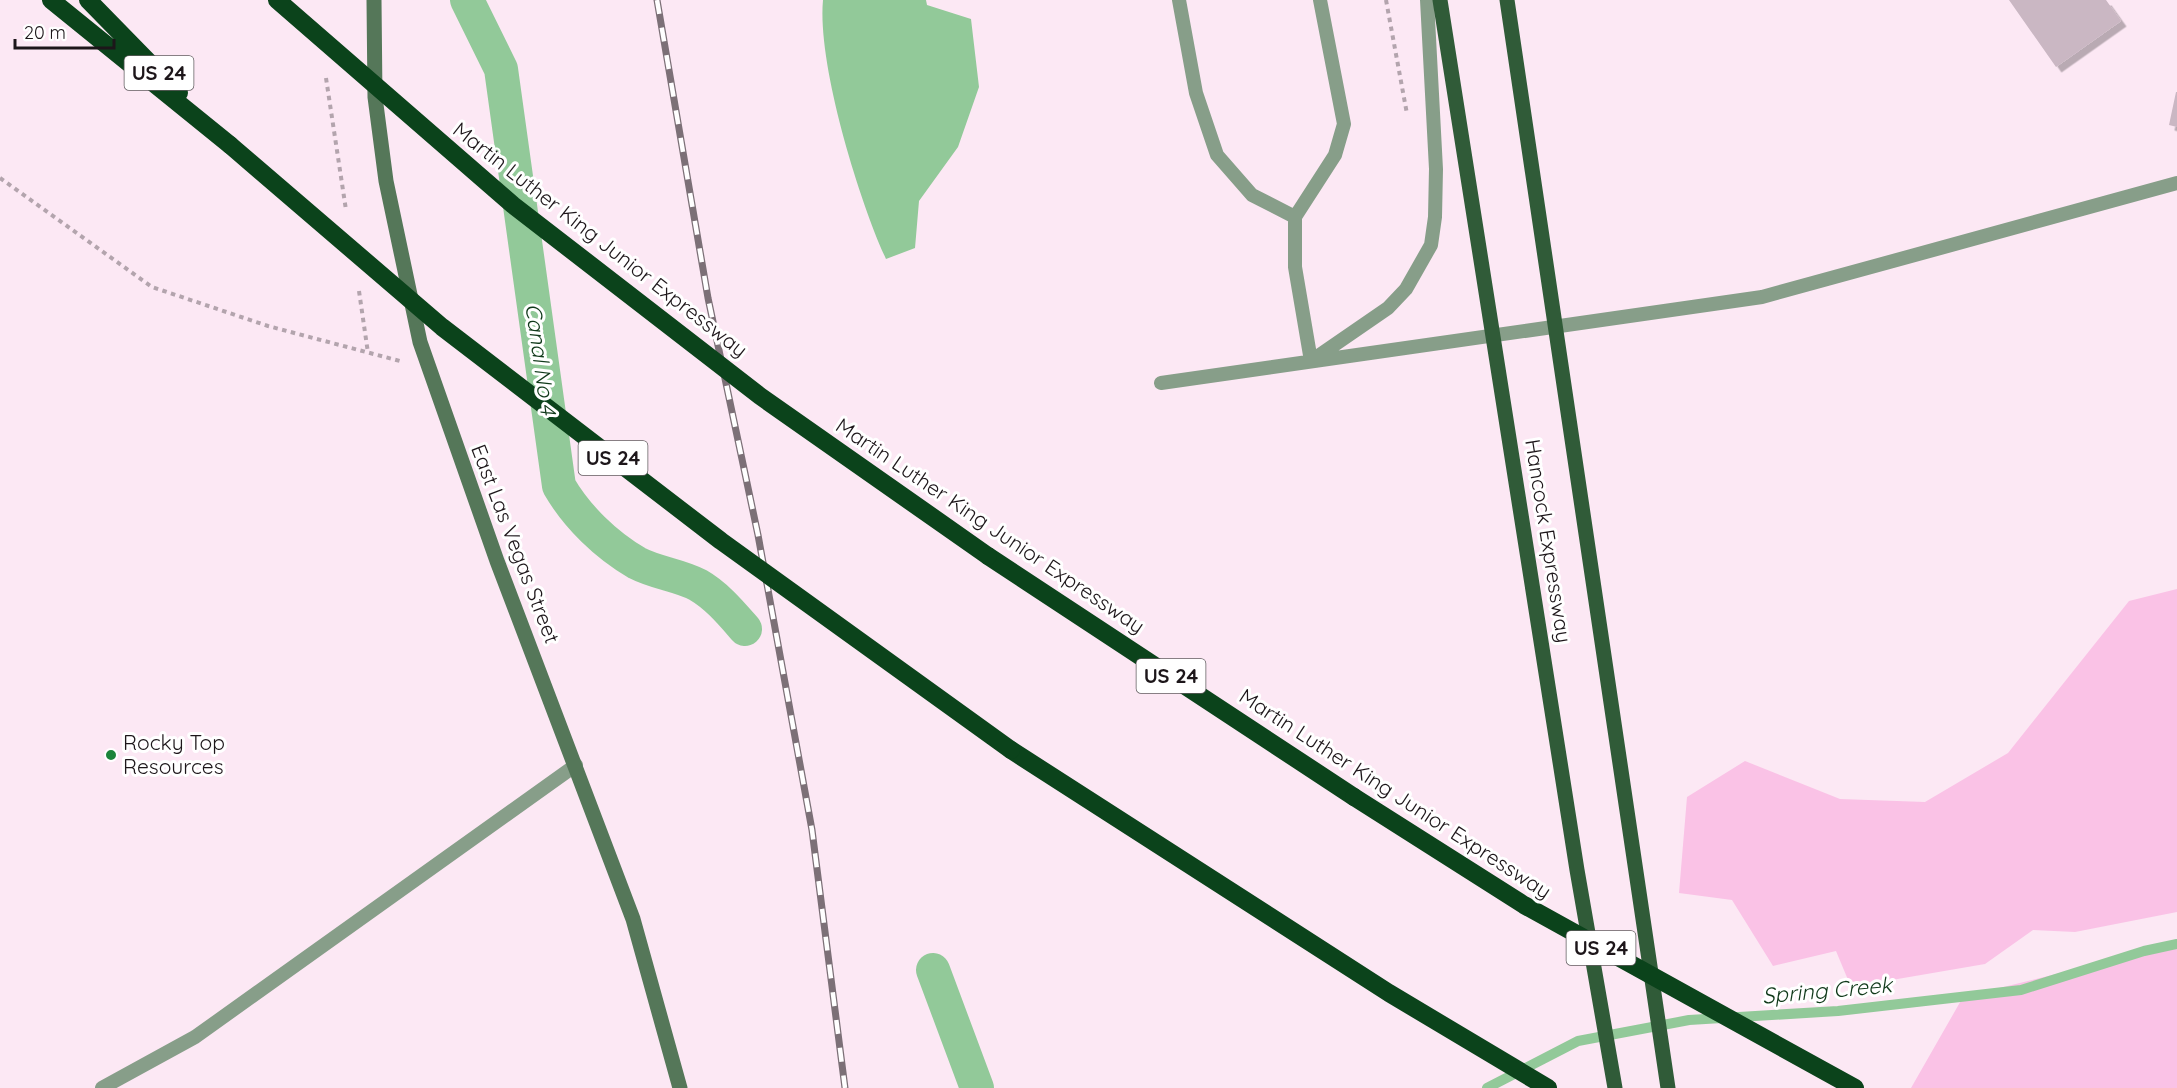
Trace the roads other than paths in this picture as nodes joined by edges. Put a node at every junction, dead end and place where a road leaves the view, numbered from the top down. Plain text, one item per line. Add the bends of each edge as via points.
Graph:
1 (51, 0) edge
2 (88, 0) edge
3 (277, 0) edge
4 (374, 0) edge
5 (1179, 0) edge
6 (1320, 0) edge
7 (1427, 0) edge
8 (1440, 0) edge
9 (1507, 0) edge
10 (230, 145) junction
11 (2177, 183) edge
12 (1295, 217) junction
13 (1554, 326) junction
14 (1494, 334) junction
15 (1311, 361) junction
16 (1161, 384) dead end
17 (576, 765) junction
18 (102, 1088) edge
19 (680, 1088) edge
20 (1548, 1088) edge
21 (1615, 1088) edge
22 (1668, 1088) edge
23 (1855, 1088) edge

1 - 10 highway
2 - 10 highway, US 24
3 - 23 highway, Martin Luther King Junior Expressway / US 24, bridge via 513,205 760,396 988,556 1524,905
4 - 17 street, East Las Vegas Street via 375,97 386,181 420,342 497,561
5 - 12 lane via 1196,93 1217,155 1252,195
6 - 12 lane via 1344,124 1335,155
7 - 15 lane via 1436,169 1431,245 1406,289 1388,308
8 - 14 main road, Hancock Expressway
9 - 13 main road, Hancock Expressway
10 - 20 highway, US 24, bridge via 442,327 721,541 1011,750 1389,993
11 - 13 lane via 1762,297
12 - 15 lane via 1295,267
13 - 14 lane
13 - 22 main road, Hancock Expressway
14 - 15 lane
14 - 21 main road, Hancock Expressway
15 - 16 lane
17 - 18 lane via 195,1037
17 - 19 street, East Las Vegas Street via 633,919

